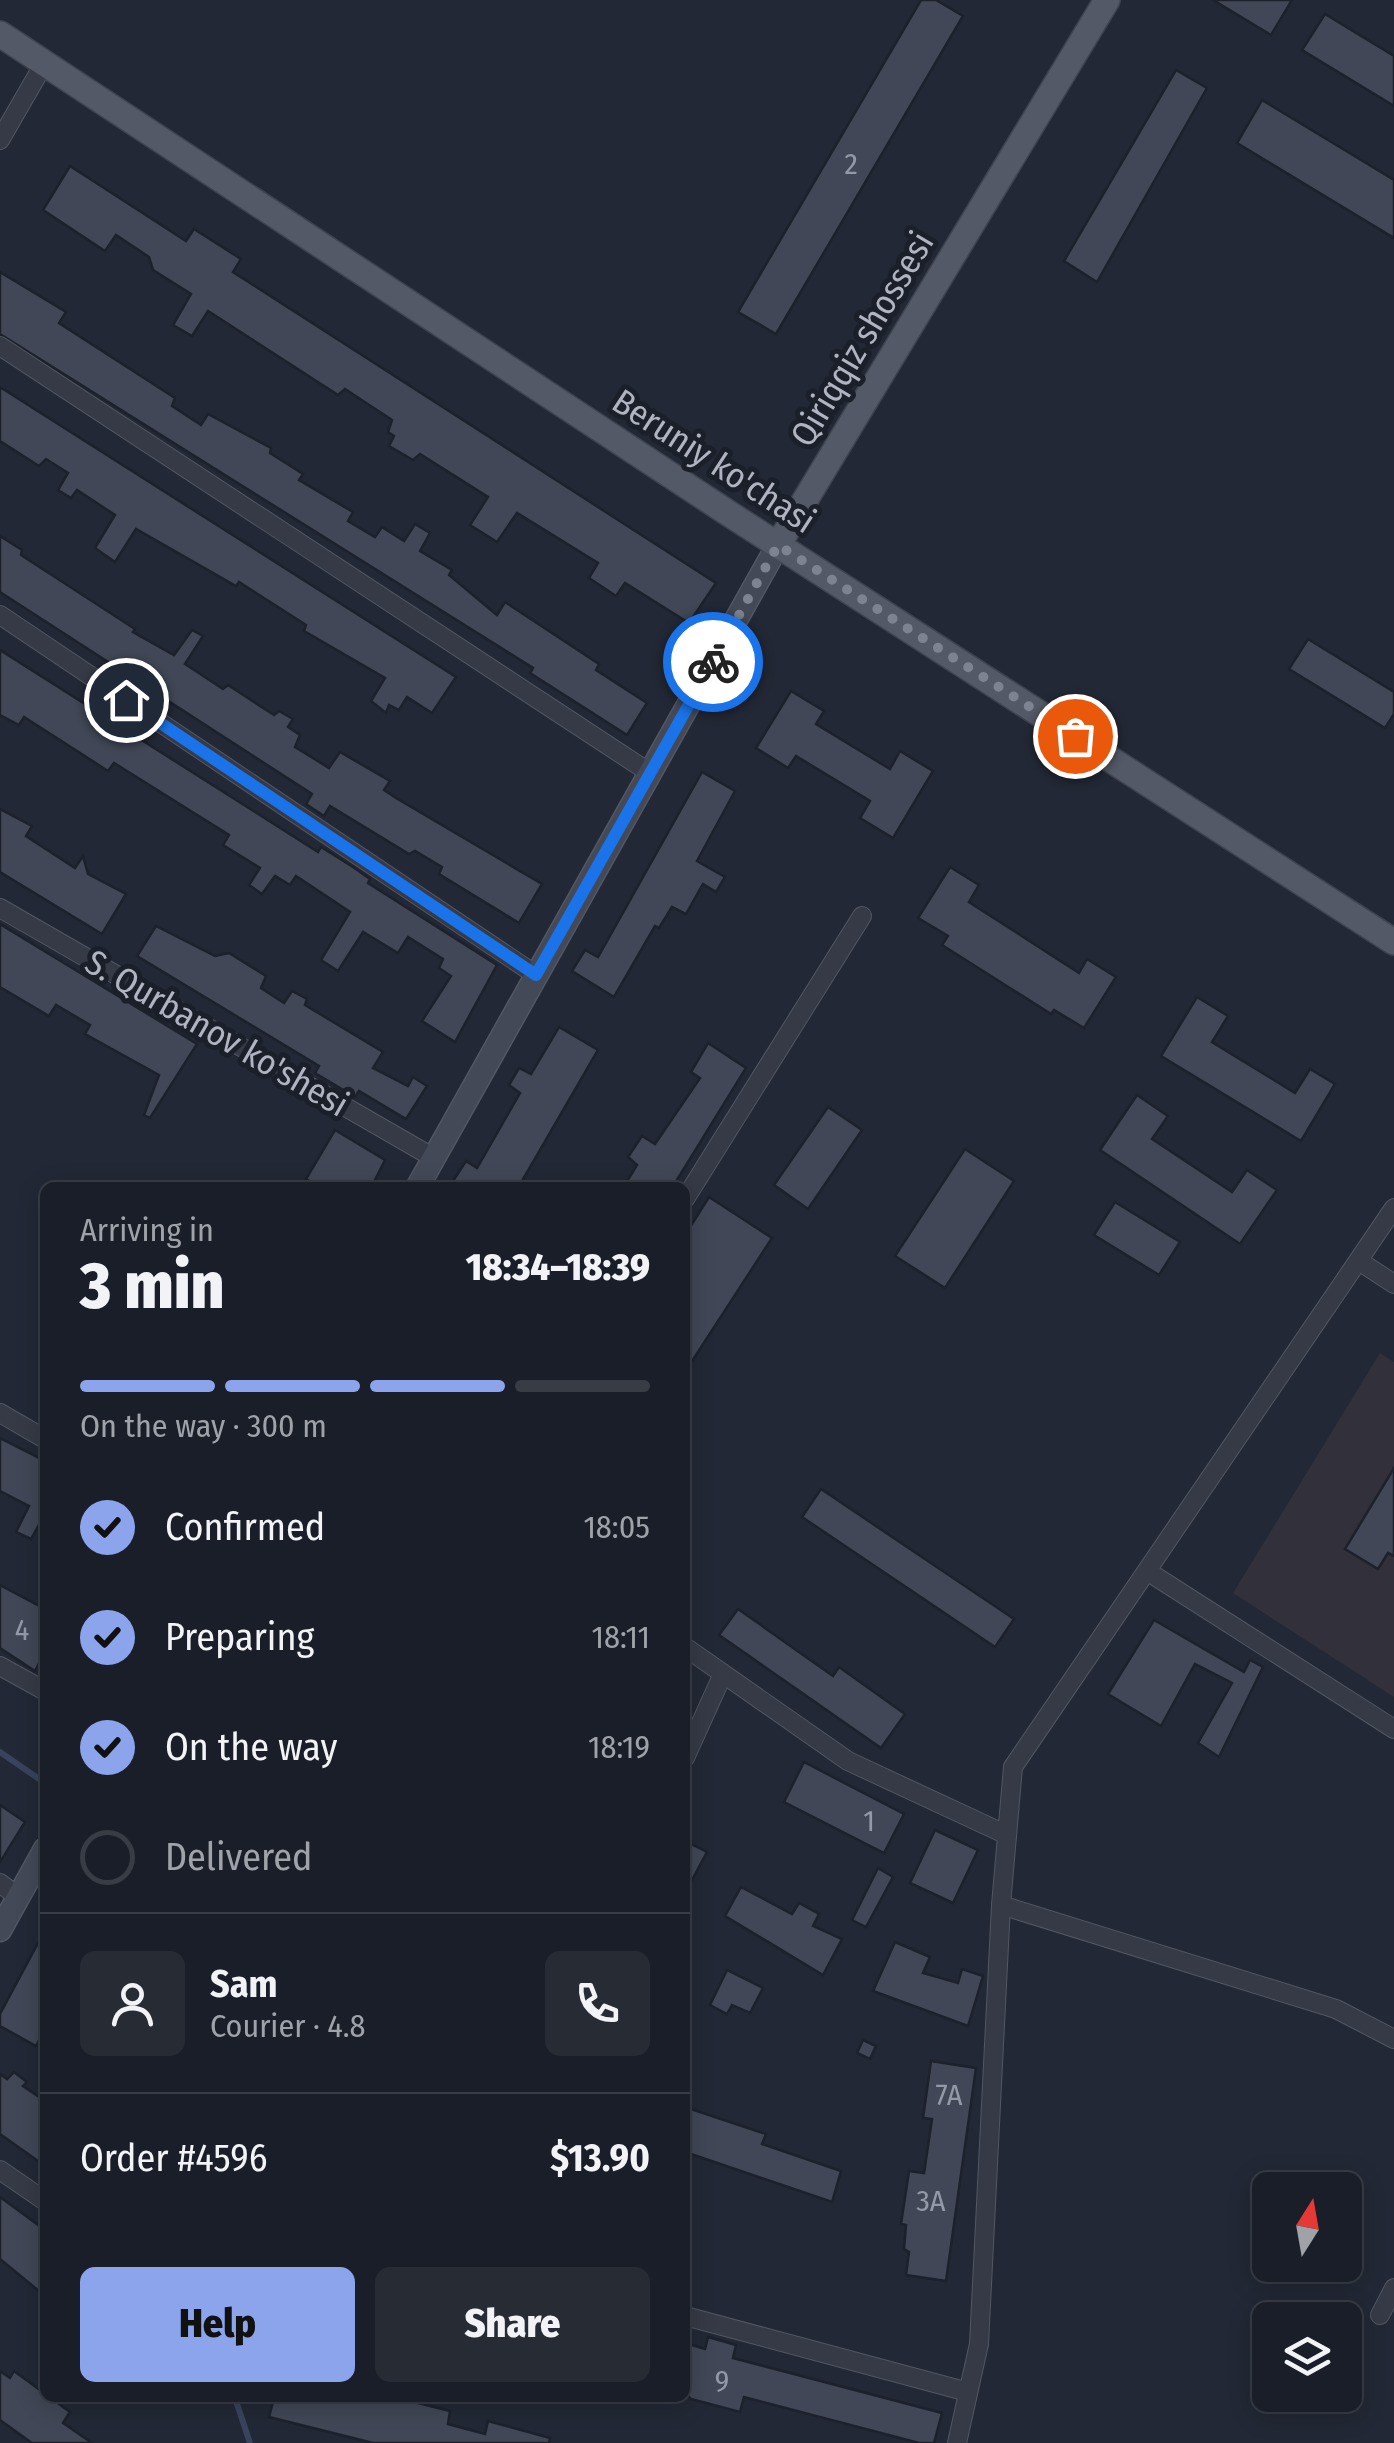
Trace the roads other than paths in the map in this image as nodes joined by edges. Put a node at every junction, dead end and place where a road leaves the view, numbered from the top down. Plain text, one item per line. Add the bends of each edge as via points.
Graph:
1 (1107, 0) edge
2 (0, 34) edge
3 (45, 62) junction
4 (0, 140) edge
5 (0, 346) edge
6 (778, 545) junction
7 (0, 616) edge
8 (650, 773) junction
9 (0, 908) edge
10 (862, 916) dead end
11 (1394, 942) edge
12 (536, 975) junction
13 (434, 1158) junction
14 (420, 1182) edge
15 (690, 1191) edge
16 (1394, 1208) edge
17 (1359, 1261) junction
18 (1394, 1284) edge
19 (0, 1413) edge
20 (40, 1436) edge
21 (1147, 1571) junction
22 (690, 1651) edge
23 (0, 1666) edge
24 (722, 1676) junction
25 (40, 1687) edge
26 (1394, 1729) edge
27 (690, 1747) edge
28 (1007, 1835) junction
29 (40, 1856) edge
30 (9, 1890) edge
31 (1001, 1905) junction
32 (0, 1930) edge
33 (1394, 2039) edge
34 (0, 2170) edge
35 (40, 2198) edge
36 (1394, 2288) edge
37 (1380, 2315) dead end
38 (690, 2317) edge
39 (968, 2392) junction
40 (957, 2443) edge

1 - 6 main road, Qiriqqiz shossesi
2 - 3 main road, Beruniy ko'chasi
3 - 4 street
3 - 6 main road, Beruniy ko'chasi
5 - 8 street
6 - 8 main road, Qiriqqiz shossesi
6 - 11 main road, Beruniy ko'chasi
7 - 12 street
8 - 12 main road, Qiriqqiz shossesi
9 - 13 street, S. Qurbanov ko'shesi
10 - 15 street
12 - 13 main road, Qiriqqiz shossesi
13 - 14 main road, Qiriqqiz shossesi
16 - 17 street
17 - 18 street
17 - 21 street
19 - 20 street
21 - 26 street
21 - 28 street via 1013,1767
22 - 24 street
23 - 25 street
24 - 27 street
24 - 28 street via 848,1760
28 - 31 street
29 - 30 main road
30 - 32 main road
31 - 33 street via 1336,2009
31 - 39 street via 979,2344
34 - 35 street
36 - 37 street
38 - 39 street
39 - 40 street

